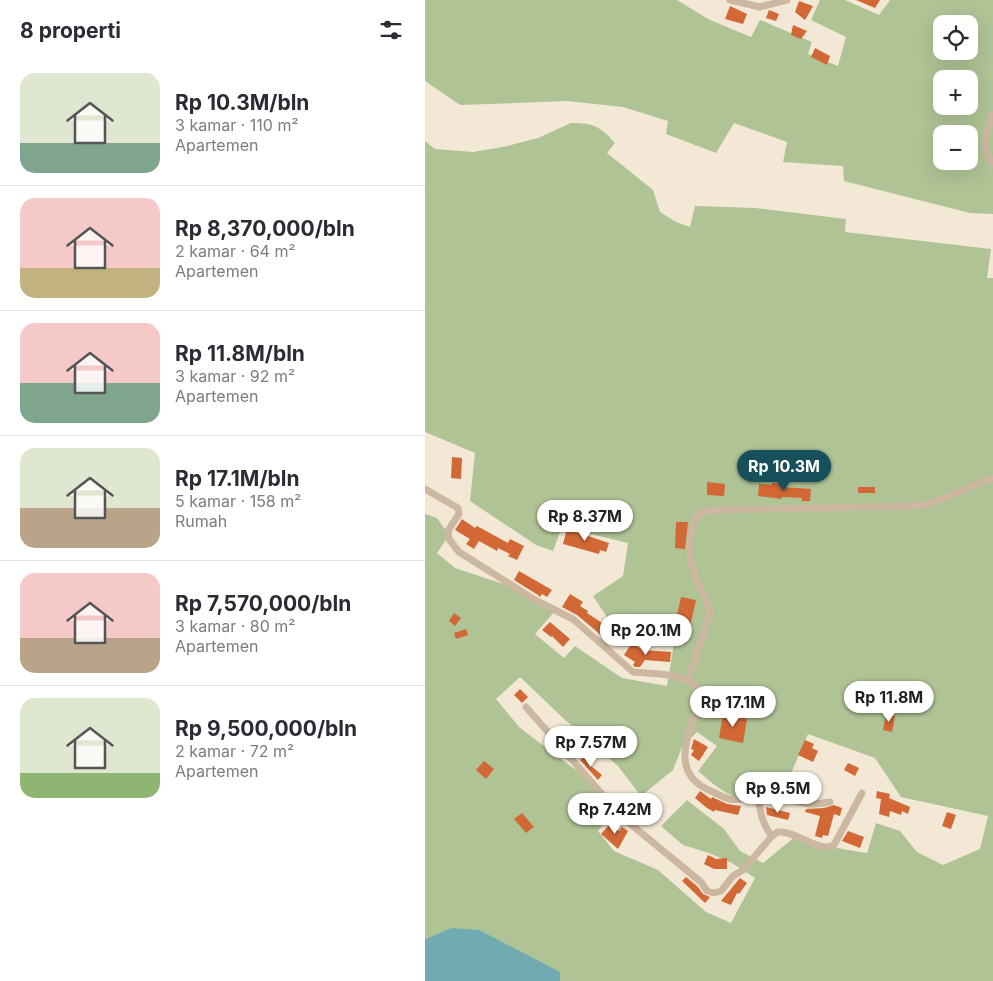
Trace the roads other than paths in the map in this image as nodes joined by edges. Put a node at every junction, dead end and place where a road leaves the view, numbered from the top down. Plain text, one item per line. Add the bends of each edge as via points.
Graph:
1 (730, 0) edge
2 (787, 0) edge
3 (993, 114) edge
4 (993, 163) edge
5 (993, 478) edge
6 (425, 488) edge
7 (687, 681) junction
8 (526, 707) dead end
9 (862, 793) dead end
10 (758, 794) junction
11 (830, 802) dead end
12 (772, 836) junction

1 - 2 street via 760,7
3 - 4 street via 984,147
5 - 7 street via 936,502 912,506 700,513 691,529 690,557 710,613
6 - 7 street via 458,508 459,514 448,534 459,552 535,600 573,619 633,672 674,676
7 - 10 street via 700,693 684,761 691,778 702,788 729,799
8 - 12 street via 621,817 701,882 707,891 721,891
9 - 12 street via 831,847 821,847 789,832 778,832
10 - 11 street via 811,804
10 - 12 street via 760,816

